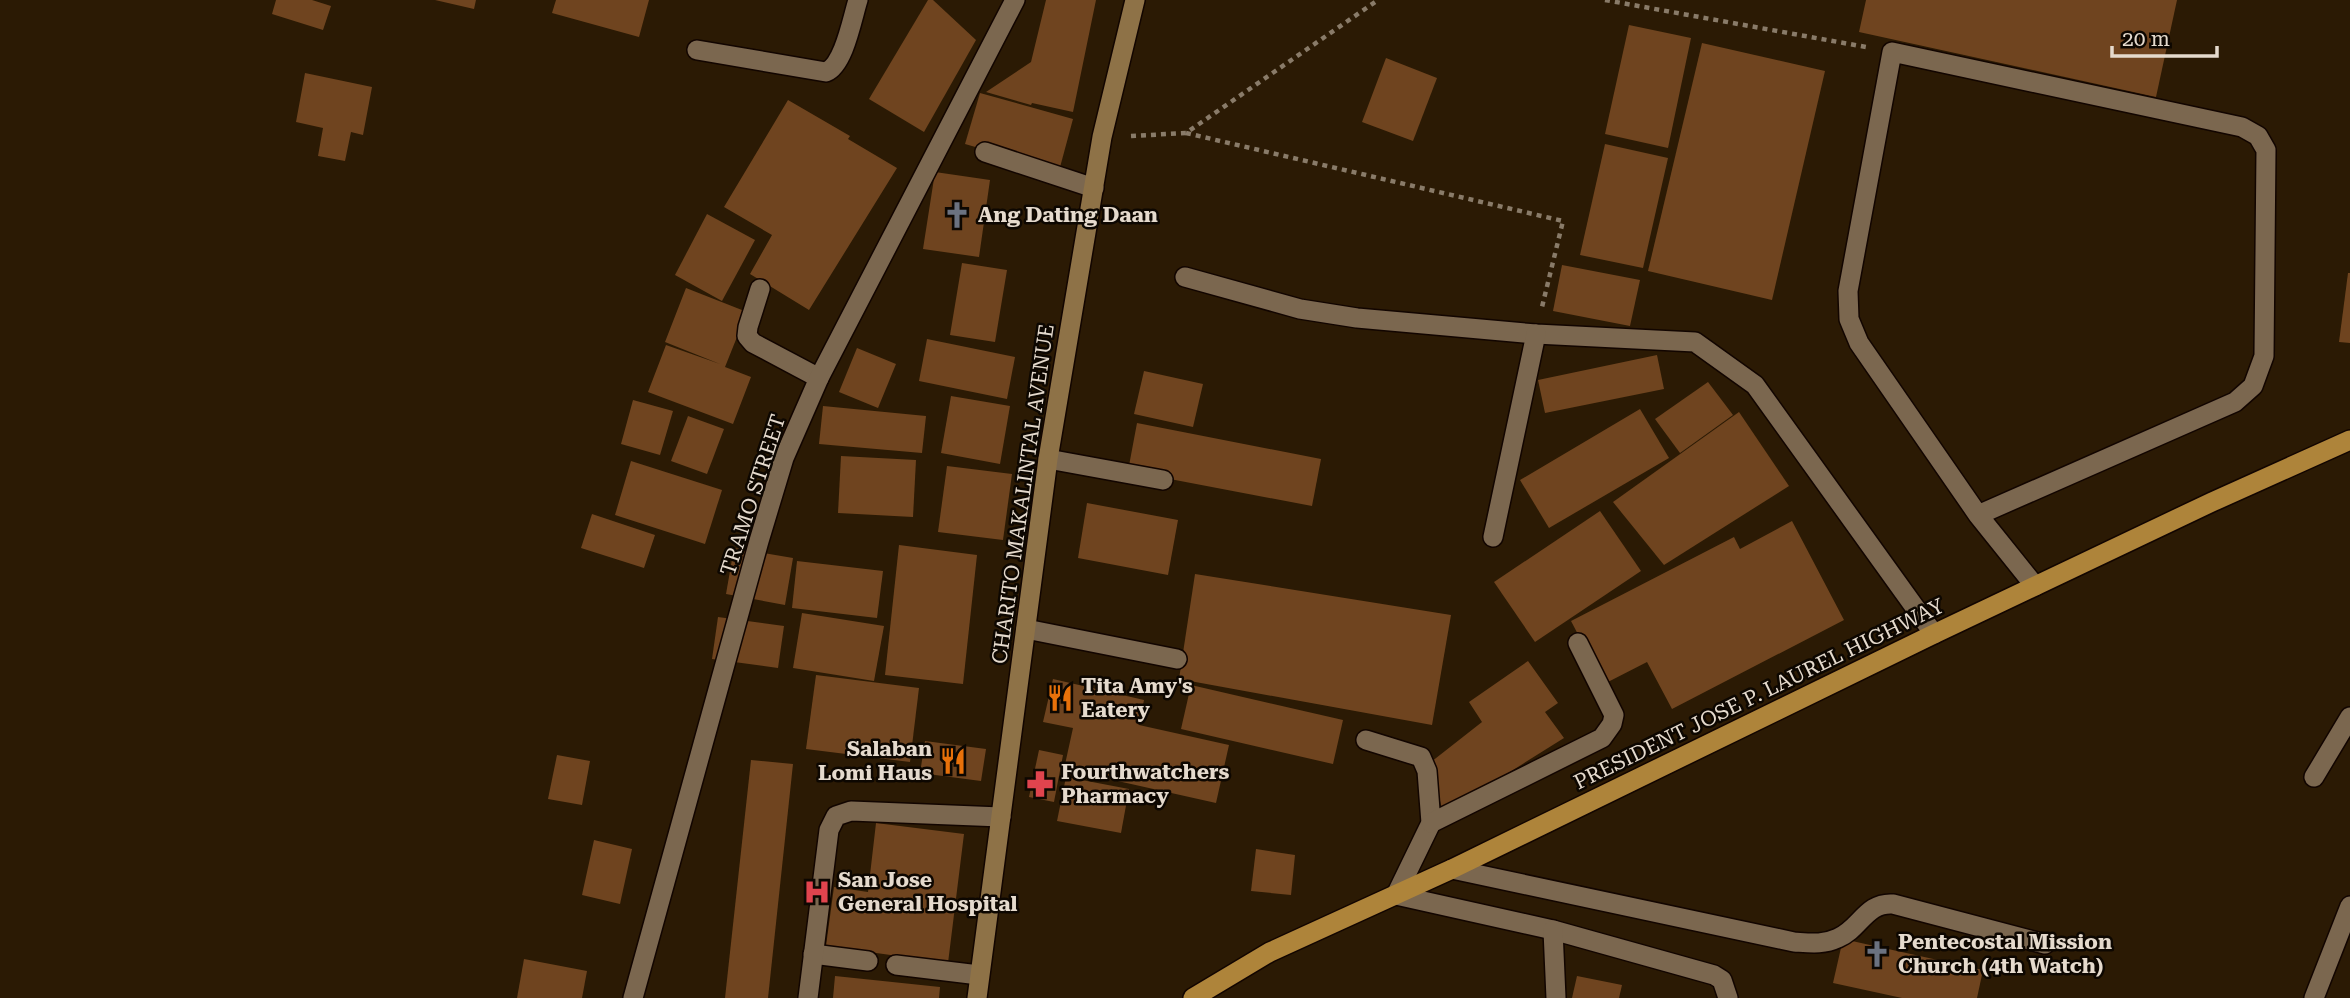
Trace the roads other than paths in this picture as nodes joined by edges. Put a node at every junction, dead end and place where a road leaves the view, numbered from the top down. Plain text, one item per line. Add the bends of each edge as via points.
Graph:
1 (858, 0) edge
2 (1015, 0) edge
3 (1135, 0) edge
4 (697, 50) dead end
5 (985, 152) dead end
6 (1094, 188) junction
7 (1185, 277) dead end
8 (761, 289) dead end
9 (1536, 334) junction
10 (819, 378) junction
11 (2350, 440) edge
12 (1048, 459) junction
13 (1163, 480) dead end
14 (1978, 515) junction
15 (1493, 537) dead end
16 (2035, 586) junction
17 (1026, 629) junction
18 (1934, 634) junction
19 (1578, 643) dead end
20 (1177, 659) dead end
21 (2350, 717) edge
22 (1366, 740) dead end
23 (2314, 777) dead end
24 (1001, 817) junction
25 (1431, 823) junction
26 (1452, 869) junction
27 (1396, 895) junction
28 (2350, 906) edge
29 (1553, 930) junction
30 (2045, 944) dead end
31 (813, 954) junction
32 (868, 961) dead end
33 (895, 965) dead end
34 (979, 975) junction
35 (633, 998) edge
36 (808, 998) edge
37 (977, 998) edge
38 (1192, 998) edge
39 (1556, 998) edge
40 (1728, 998) edge
41 (2314, 998) edge

1 - 4 street via 839,60 826,72
2 - 10 street, TRAMO STREET
3 - 6 main road, CHARITO MAKALINTAL AVENUE
5 - 6 street
6 - 12 main road, CHARITO MAKALINTAL AVENUE
7 - 9 street via 1300,309
8 - 10 street via 747,336
9 - 15 street
9 - 18 street via 1695,341 1755,385
10 - 35 street, TRAMO STREET via 784,458 759,541
11 - 16 highway, PRESIDENT JOSE P. LAUREL HIGHWAY
12 - 13 street
12 - 17 main road, CHARITO MAKALINTAL AVENUE
14 - 14 street via 1859,343 1849,319 1848,290 1892,52 2242,127 2258,136 2266,150 2264,356 2253,386 2235,402
14 - 16 street
16 - 18 highway, PRESIDENT JOSE P. LAUREL HIGHWAY
17 - 20 street
17 - 24 main road, CHARITO MAKALINTAL AVENUE
18 - 26 highway, PRESIDENT JOSE P. LAUREL HIGHWAY
19 - 25 street via 1614,715 1602,737
21 - 23 street
22 - 25 street via 1421,757 1427,771
24 - 31 street via 851,811 836,816 829,830
24 - 34 main road, CHARITO MAKALINTAL AVENUE
25 - 27 street
26 - 27 highway, PRESIDENT JOSE P. LAUREL HIGHWAY
26 - 30 street via 1794,942 1821,944 1842,937 1883,903
27 - 29 street
27 - 38 highway, PRESIDENT JOSE P. LAUREL HIGHWAY via 1270,952
28 - 41 street
29 - 39 street
29 - 40 street via 1714,975 1722,980
31 - 32 street
31 - 36 street
33 - 34 street
34 - 37 main road, CHARITO MAKALINTAL AVENUE

